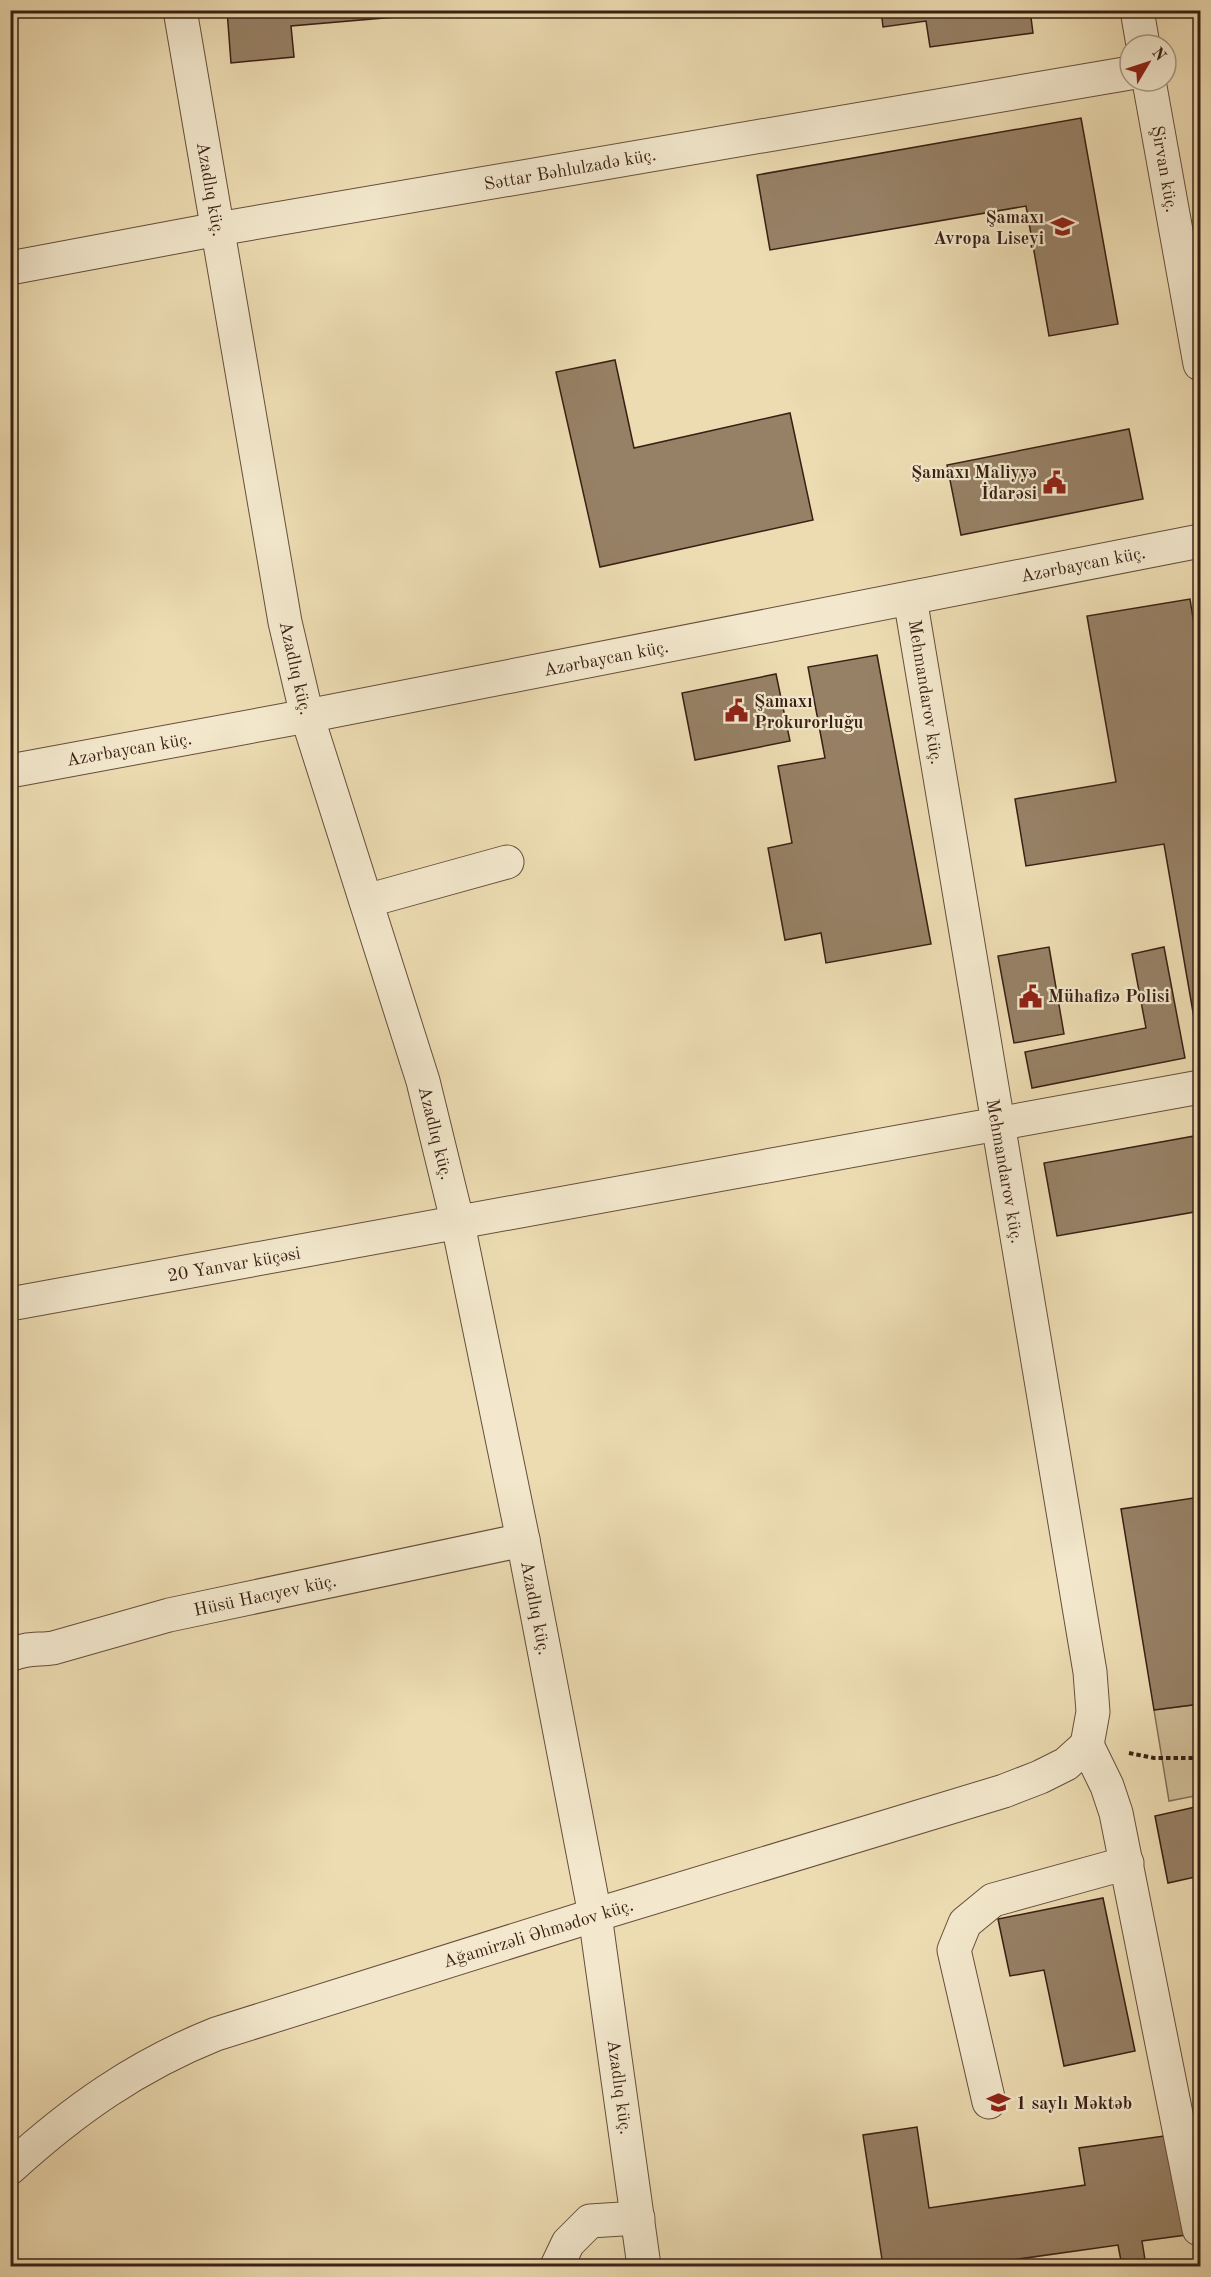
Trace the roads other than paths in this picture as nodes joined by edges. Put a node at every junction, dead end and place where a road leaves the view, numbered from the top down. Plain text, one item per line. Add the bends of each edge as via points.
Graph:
1 (180, 10) edge
2 (1137, 10) edge
3 (1141, 33) edge
4 (1118, 76) edge
5 (1151, 93) edge
6 (218, 229) junction
7 (10, 268) edge
8 (1196, 310) edge
9 (1200, 364) edge
10 (1200, 541) edge
11 (910, 598) junction
12 (307, 716) junction
13 (10, 771) edge
14 (507, 862) dead end
15 (366, 901) junction
16 (1200, 1087) edge
17 (997, 1125) junction
18 (458, 1224) junction
19 (10, 1304) edge
20 (523, 1540) junction
21 (14, 1647) edge
22 (1087, 1744) junction
23 (1127, 1863) junction
24 (595, 1915) junction
25 (988, 2102) dead end
26 (10, 2168) edge
27 (638, 2218) junction
28 (1199, 2229) edge
29 (557, 2266) edge
30 (644, 2266) edge

1 - 6 street, Azadlıq küç.
2 - 3 street
4 - 6 street, Səttar Bəhlulzadə küç.
5 - 8 street, Şirvan küç.
6 - 7 street, Səttar Bəhlulzadə küç.
6 - 12 street, Azadlıq küç. via 285,622
8 - 9 street, Şirvan küç.
10 - 11 street, Azərbaycan küç.
11 - 12 street, Azərbaycan küç.
11 - 17 street, Mehmandarov küç.
12 - 13 street, Azərbaycan küç.
12 - 15 street, Azadlıq küç.
14 - 15 street
15 - 18 street, Azadlıq küç. via 423,1081
16 - 17 street, 20 Yanvar küçəsi
17 - 18 street, 20 Yanvar küçəsi
17 - 22 street, Mehmandarov küç. via 1090,1672 1093,1712
18 - 19 street, 20 Yanvar küçəsi
18 - 20 street, Azadlıq küç.
20 - 21 street, Hüsü Hacıyev küç. via 169,1615 53,1648
20 - 24 street, Azadlıq küç.
22 - 23 street via 1110,1795
22 - 24 street, Ağamirzəli Əhmədov küç. via 1066,1764 1004,1791
23 - 25 street via 993,1900 965,1923 954,1950
23 - 28 street
24 - 26 street, Ağamirzəli Əhmədov küç. via 186,2046 146,2066 77,2111
24 - 27 street, Azadlıq küç.
27 - 29 street via 590,2221 568,2243
27 - 30 street, Azadlıq küç.

